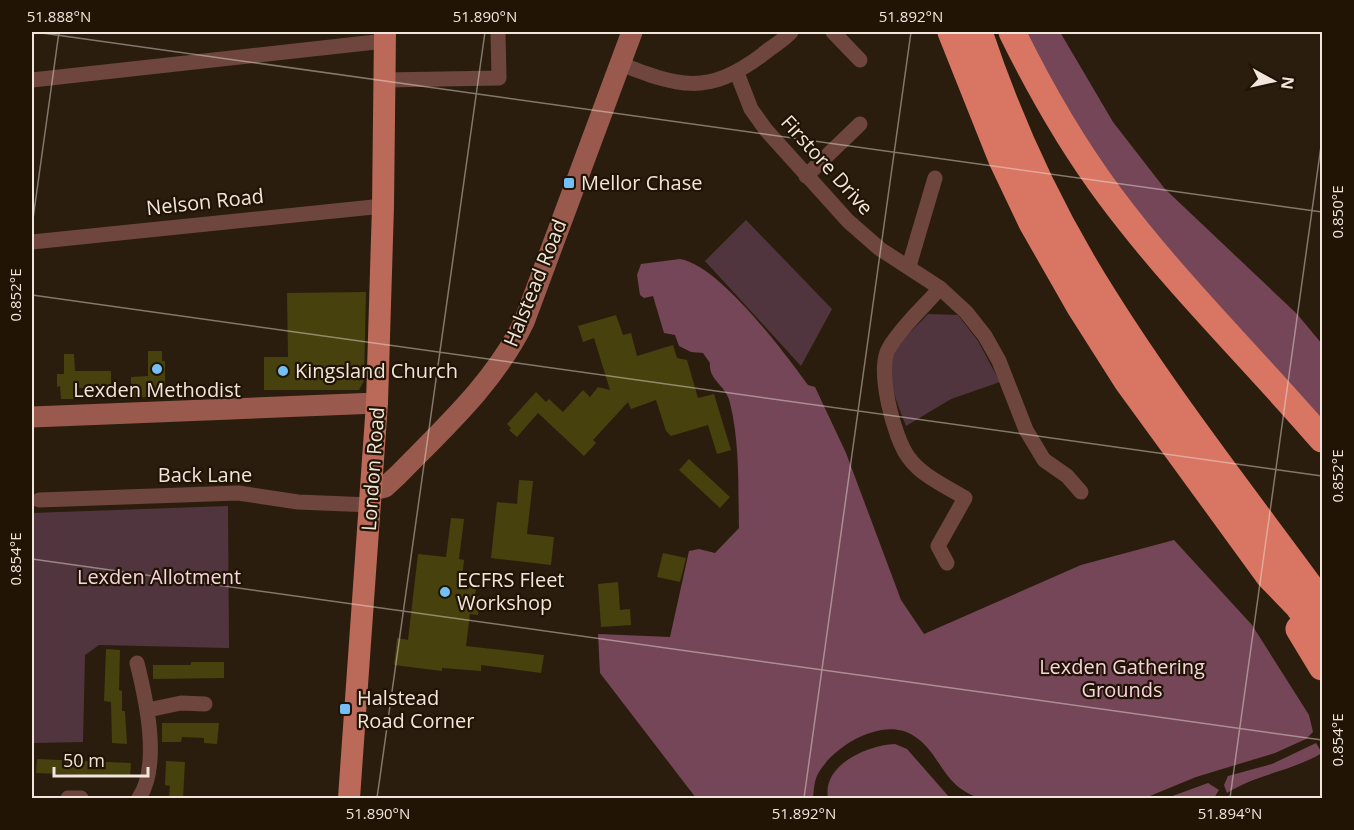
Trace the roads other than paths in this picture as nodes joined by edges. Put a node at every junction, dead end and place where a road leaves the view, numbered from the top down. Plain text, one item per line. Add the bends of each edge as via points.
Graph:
1 (632, 32) edge
2 (791, 32) edge
3 (832, 32) edge
4 (951, 32) edge
5 (979, 32) edge
6 (1012, 32) edge
7 (498, 33) dead end
8 (385, 36) edge
9 (860, 60) dead end
10 (618, 63) junction
11 (736, 73) junction
12 (32, 80) edge
13 (385, 80) junction
14 (860, 124) dead end
15 (806, 176) junction
16 (935, 178) dead end
17 (383, 206) junction
18 (32, 242) edge
19 (909, 266) junction
20 (940, 288) junction
21 (377, 403) junction
22 (32, 417) edge
23 (1323, 439) edge
24 (1081, 492) dead end
25 (372, 497) junction
26 (39, 500) dead end
27 (947, 563) dead end
28 (1269, 576) junction
29 (1323, 603) edge
30 (1323, 642) edge
31 (137, 663) dead end
32 (1323, 667) edge
33 (206, 704) dead end
34 (148, 710) junction
35 (68, 798) edge
36 (81, 798) edge
37 (140, 798) edge
38 (349, 798) edge

1 - 10 street, Halstead Road
2 - 11 street
3 - 9 street
4 - 28 highway via 1002,160 1032,223 1075,297 1127,381
5 - 29 highway via 1027,154 1105,299 1222,469
6 - 23 highway via 1047,98 1110,196 1182,283
7 - 13 street via 500,78
8 - 12 street
8 - 13 main road, London Road
10 - 11 street via 673,82 714,81
10 - 25 street, Halstead Road via 511,349 496,371 398,475
11 - 15 street, Firstore Drive via 751,109
13 - 17 main road, London Road
14 - 15 street
15 - 19 street, Firstore Drive via 864,236
16 - 19 street
17 - 18 street, Nelson Road
17 - 21 main road, London Road
19 - 20 street, Firstore Drive
20 - 24 street, Firstore Drive via 985,336 1011,385 1026,430 1044,460
20 - 27 street via 889,348 883,365 889,406 908,458 928,476 965,498 938,546
21 - 22 street
21 - 25 main road, London Road
25 - 26 street, Back Lane via 298,502 238,493
25 - 38 main road, London Road
28 - 30 highway via 1298,606
28 - 32 highway
31 - 34 street
33 - 34 street via 181,703
34 - 37 street via 149,759
35 - 36 street

